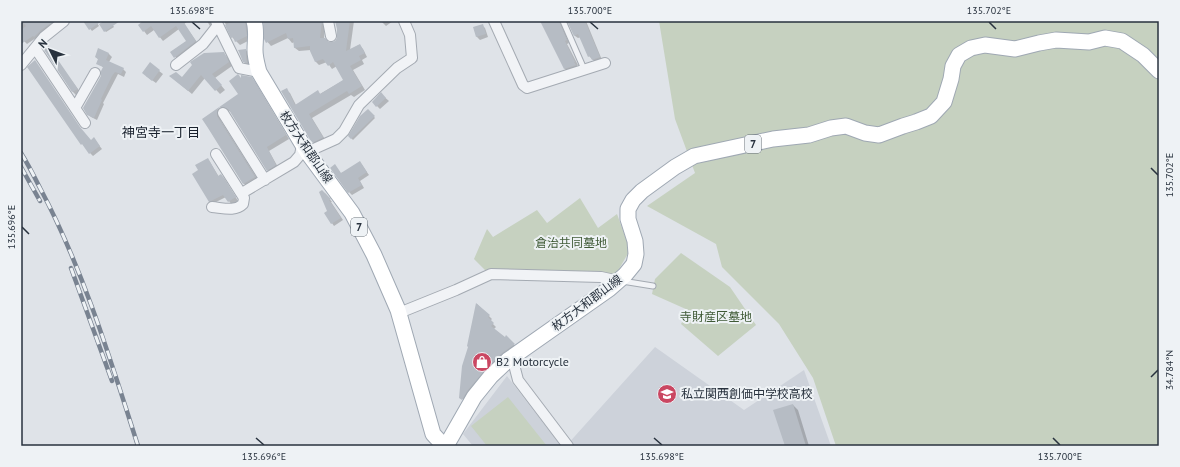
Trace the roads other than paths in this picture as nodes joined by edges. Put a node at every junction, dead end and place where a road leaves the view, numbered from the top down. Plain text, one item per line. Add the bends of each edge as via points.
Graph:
1 (62, 21) edge
2 (254, 21) edge
3 (328, 21) edge
4 (404, 21) edge
5 (494, 21) edge
6 (563, 21) edge
7 (217, 23) edge
8 (331, 36) dead end
9 (35, 48) junction
10 (605, 63) dead end
11 (21, 64) edge
12 (176, 64) dead end
13 (584, 69) junction
14 (259, 72) junction
15 (1159, 72) edge
16 (95, 73) dead end
17 (75, 108) junction
18 (223, 113) dead end
19 (85, 123) dead end
20 (305, 148) junction
21 (216, 154) dead end
22 (265, 180) junction
23 (242, 193) junction
24 (212, 207) dead end
25 (619, 280) junction
26 (654, 286) dead end
27 (399, 313) junction
28 (512, 357) junction
29 (445, 446) edge
30 (568, 446) edge

1 - 9 street
2 - 14 main road, 枚方大和郡山線 / 7
3 - 8 street
4 - 20 street via 410,35 412,58 397,68 359,105 344,131 336,139
5 - 13 street via 523,85 527,88
6 - 13 lane
7 - 12 street via 203,44
7 - 14 street via 239,68
9 - 11 street
9 - 17 street
10 - 13 street
14 - 20 main road, 枚方大和郡山線 / 7
15 - 25 main road, 枚方大和郡山線 / 7 via 1122,41 1105,38 1090,42 1056,40 1015,49 985,45 971,48 960,55 953,66 944,102 931,116 879,135 846,126 831,128 809,135 694,156 675,167 642,191 628,209 636,254 634,264
16 - 17 street
17 - 19 street
18 - 22 street
20 - 22 street via 294,162
20 - 27 main road, 枚方大和郡山線 / 7 via 352,213 374,255
21 - 23 street
22 - 23 street
23 - 24 street via 243,204 239,208
25 - 26 lane
25 - 27 street via 600,277 491,274
25 - 28 main road, 枚方大和郡山線 / 7 via 603,294
27 - 29 main road, 枚方大和郡山線 / 7 via 433,434
28 - 29 main road, 枚方大和郡山線 / 7 via 474,397
28 - 30 street via 518,380

